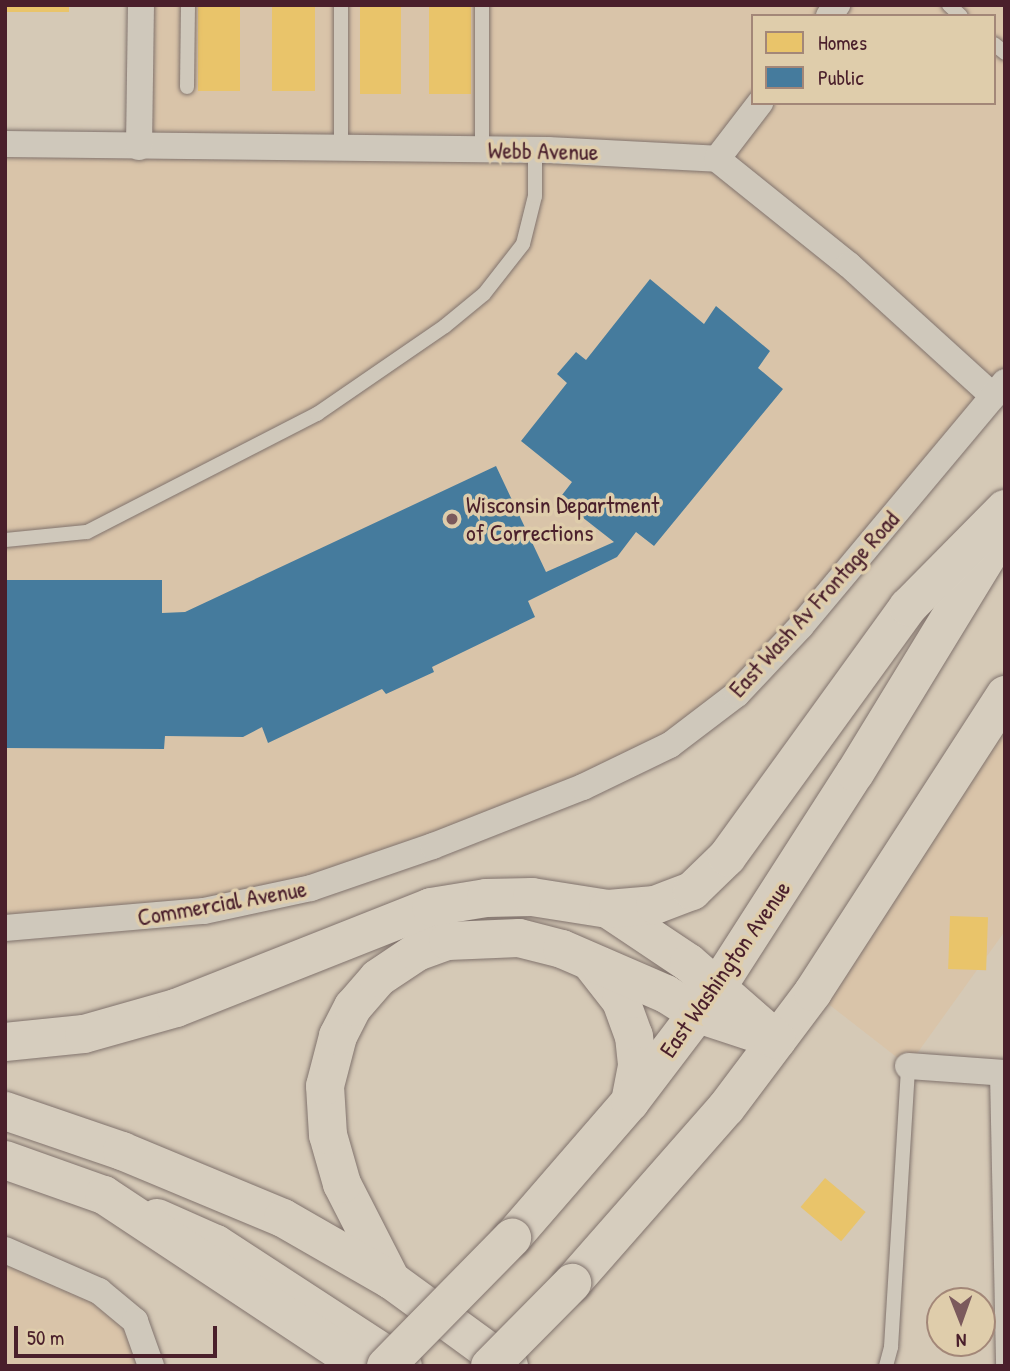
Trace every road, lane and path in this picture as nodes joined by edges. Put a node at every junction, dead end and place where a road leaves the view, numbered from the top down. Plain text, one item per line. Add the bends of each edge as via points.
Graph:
1 (141, 5) edge
2 (188, 5) edge
3 (341, 5) edge
4 (482, 5) edge
5 (187, 87) dead end
6 (758, 105) edge
7 (5, 144) edge
8 (139, 147) junction
9 (341, 149) junction
10 (482, 149) junction
11 (535, 149) junction
12 (717, 159) junction
13 (999, 389) edge
14 (1005, 509) edge
15 (1005, 527) edge
16 (5, 540) edge
17 (1005, 695) edge
18 (433, 846) joint
19 (608, 909) junction
20 (5, 928) edge
21 (592, 964) junction
22 (708, 1000) junction
23 (777, 1040) junction
24 (5, 1042) edge
25 (908, 1066) joint
26 (1001, 1073) edge
27 (630, 1102) junction
28 (5, 1111) edge
29 (5, 1160) edge
30 (104, 1195) junction
31 (5, 1250) edge
32 (391, 1280) junction
33 (151, 1366) edge
34 (362, 1366) edge
35 (386, 1366) edge
36 (403, 1366) edge
37 (490, 1366) edge
38 (509, 1366) edge
39 (886, 1366) edge
40 (1003, 1366) edge

1 - 8 street
2 - 5 lane
3 - 9 lane
4 - 10 lane
6 - 12 street
7 - 8 street, Webb Avenue
8 - 9 street, Webb Avenue
9 - 10 street, Webb Avenue
10 - 11 street, Webb Avenue
11 - 12 street, Webb Avenue
11 - 16 lane via 535,196 523,244 484,294 445,326 317,414 87,532
12 - 13 street
13 - 18 street, East Wash Av Frontage Road via 801,626 707,719 670,745 583,787
14 - 19 main road via 908,607 708,878 677,899
15 - 22 main road, East Washington Avenue via 855,774
17 - 23 main road via 919,834
18 - 20 street, Commercial Avenue via 311,888 225,907 133,920
19 - 22 main road via 655,937
19 - 24 main road via 532,897 486,898 431,907 176,1008 84,1034
21 - 22 main road via 666,994
21 - 27 main road via 621,1001 634,1036 637,1066
21 - 32 main road via 562,949 519,938 448,942 417,952 379,978 353,1007 326,1070 328,1135 342,1184
22 - 23 main road
22 - 27 main road, East Washington Avenue
23 - 37 main road, bridge via 643,1207
25 - 26 street
25 - 39 lane via 891,1347
26 - 40 lane
27 - 35 main road, East Washington Avenue, bridge via 512,1238
28 - 32 main road via 122,1151 259,1208
29 - 30 main road
30 - 34 main road
30 - 36 main road via 216,1244
31 - 33 street via 46,1265 108,1298 135,1321
32 - 38 main road

